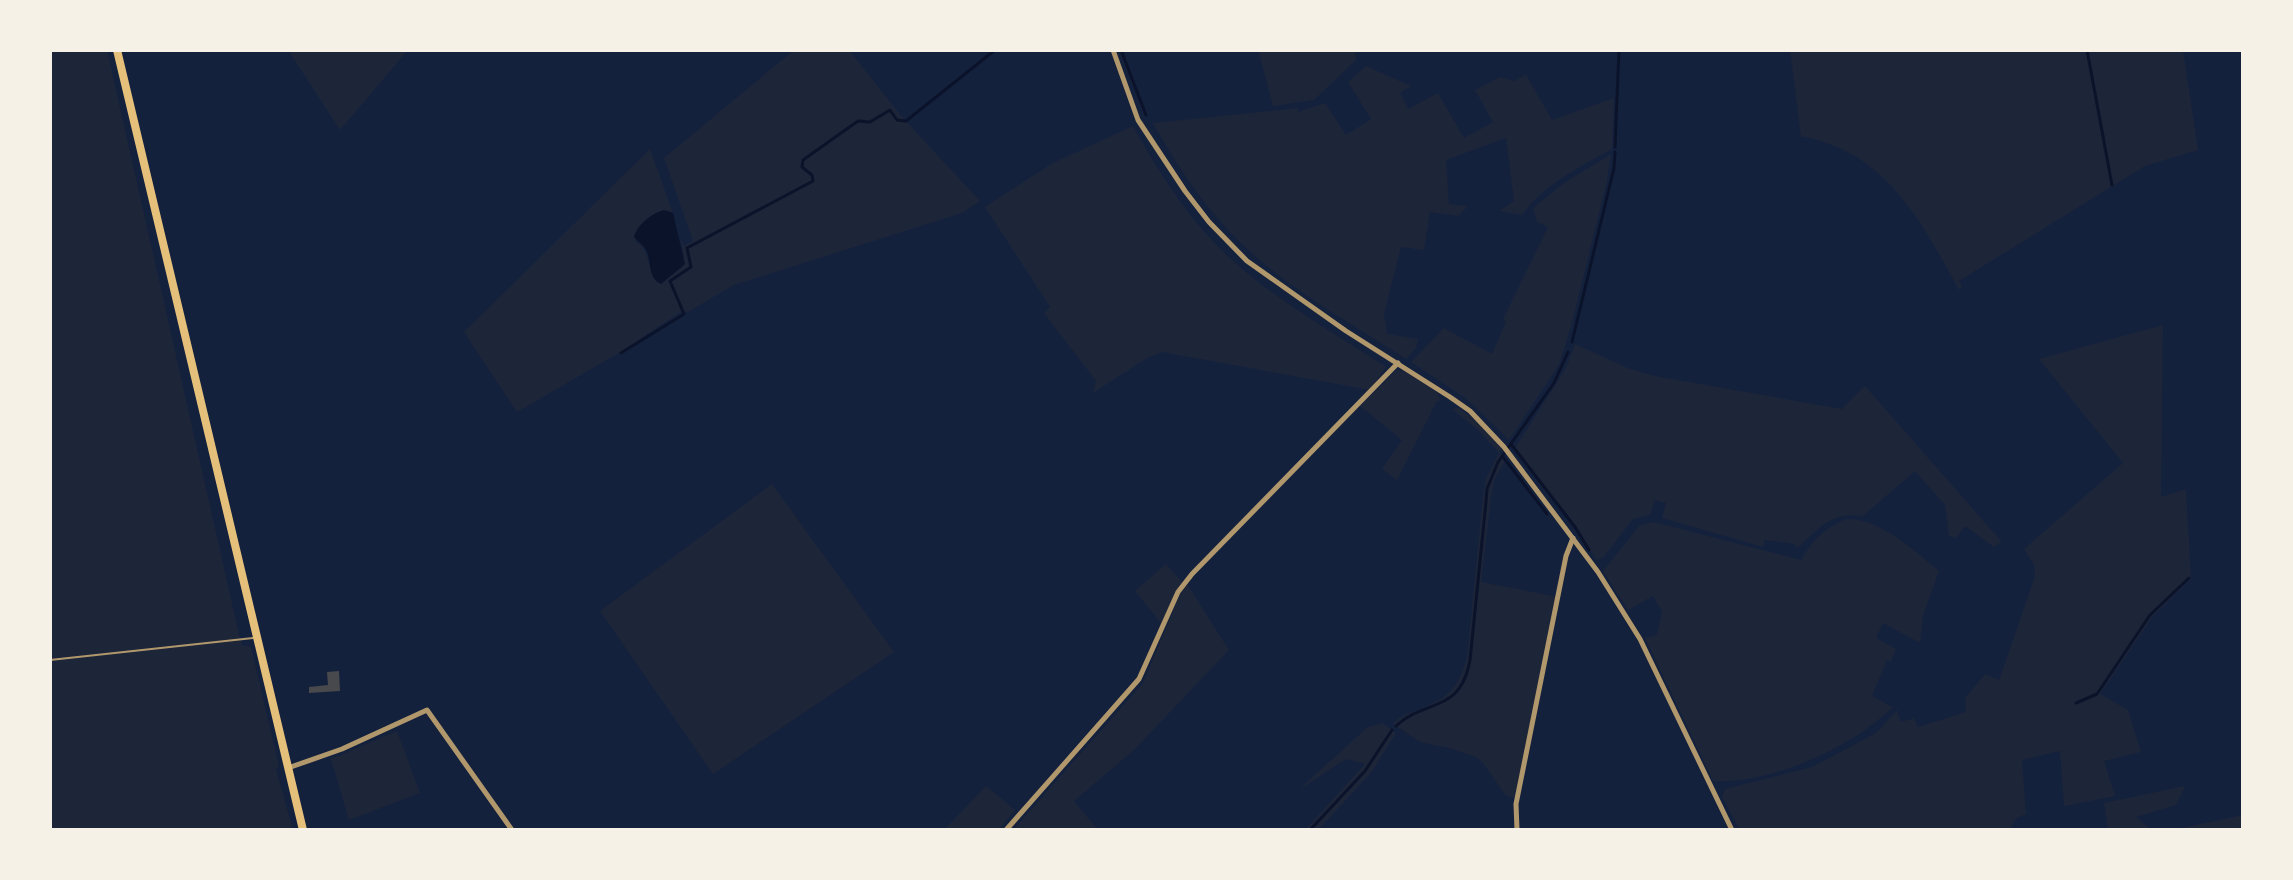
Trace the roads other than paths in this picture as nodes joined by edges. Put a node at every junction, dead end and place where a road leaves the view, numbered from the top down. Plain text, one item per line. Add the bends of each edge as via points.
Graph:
1 (117, 50) edge
2 (1113, 50) edge
3 (1398, 363) junction
4 (1573, 538) junction
5 (258, 637) junction
6 (50, 660) edge
7 (288, 768) junction
8 (303, 830) edge
9 (512, 830) edge
10 (1006, 830) edge
11 (1517, 830) edge
12 (1732, 830) edge

1 - 5 main road
2 - 3 street via 1138,120 1209,222 1247,261
3 - 4 street via 1470,411
3 - 10 street via 1192,574 1178,592 1139,679
4 - 11 street via 1516,804
4 - 12 street via 1640,639
5 - 6 lane
5 - 7 main road
7 - 8 main road
7 - 9 street via 427,710

